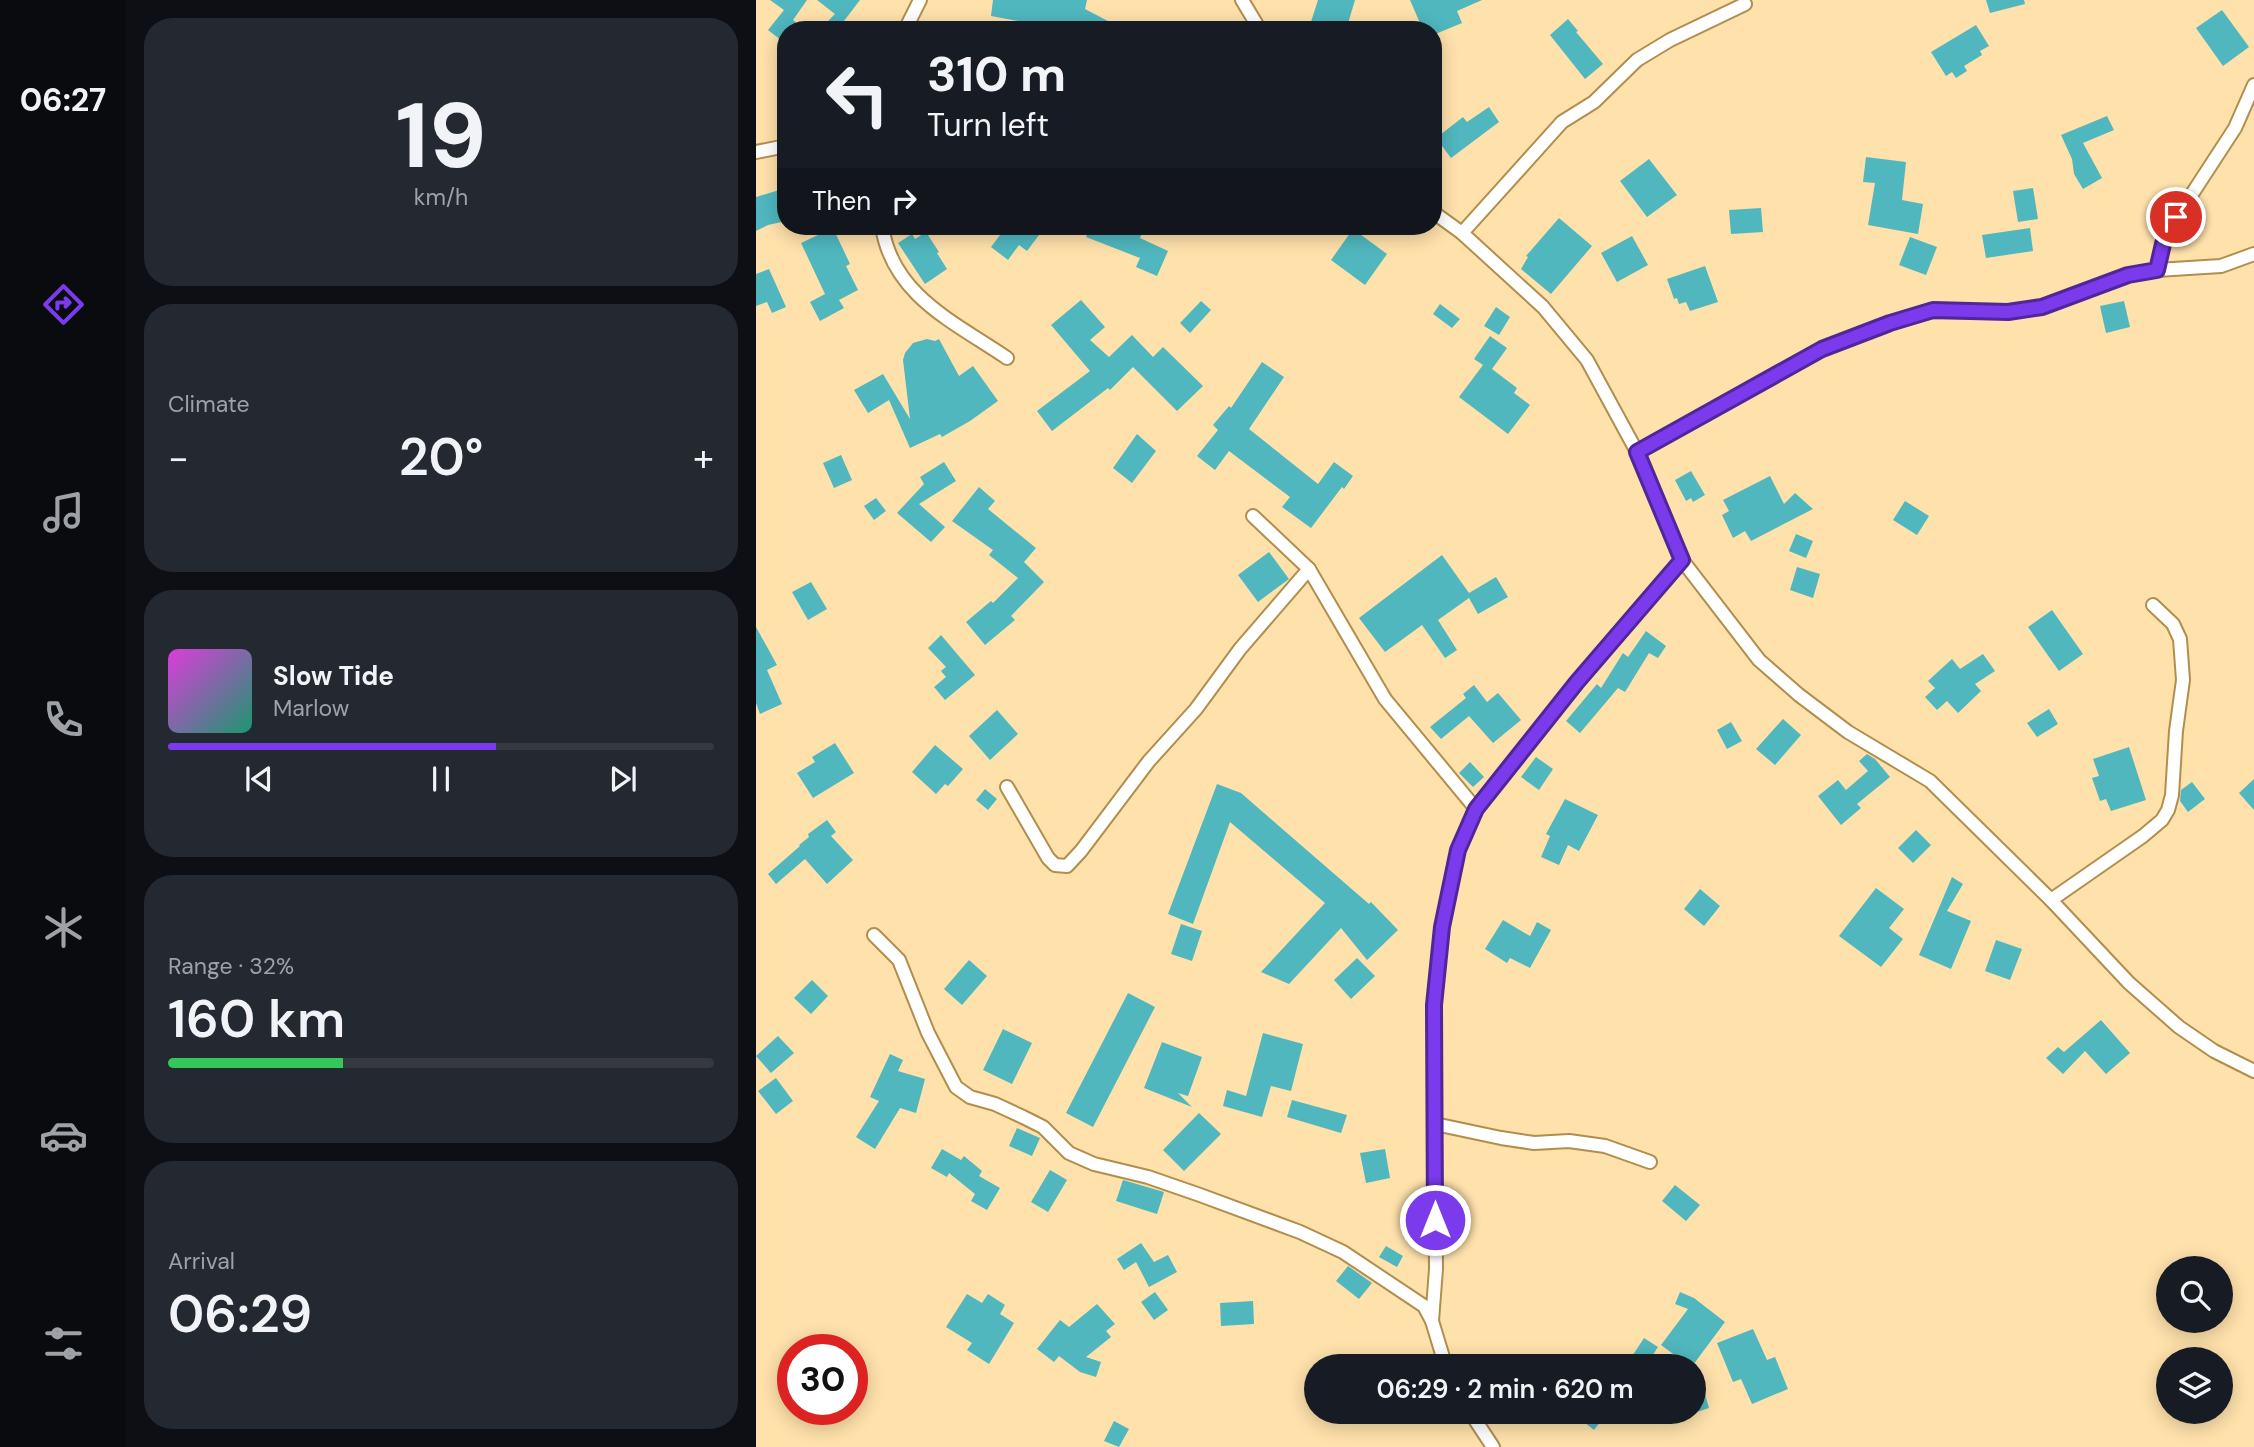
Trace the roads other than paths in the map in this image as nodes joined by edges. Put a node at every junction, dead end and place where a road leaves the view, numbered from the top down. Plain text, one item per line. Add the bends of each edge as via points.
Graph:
1 (920, 0) edge
2 (1242, 0) edge
3 (1745, 4) dead end
4 (910, 21) edge
5 (1254, 21) edge
6 (2254, 85) edge
7 (777, 148) edge
8 (756, 152) edge
9 (1442, 219) edge
10 (1462, 233) junction
11 (884, 235) edge
12 (2254, 254) edge
13 (2157, 270) junction
14 (1007, 358) dead end
15 (1637, 452) junction
16 (1253, 516) dead end
17 (1682, 560) junction
18 (1309, 569) junction
19 (2153, 605) dead end
20 (1007, 787) dead end
21 (1476, 809) junction
22 (2050, 900) junction
23 (874, 935) dead end
24 (2254, 1071) edge
25 (1434, 1124) junction
26 (1650, 1162) dead end
27 (1432, 1321) junction
28 (1443, 1354) edge
29 (1478, 1424) edge
30 (1493, 1447) edge

1 - 4 street
2 - 5 street
3 - 10 street via 1637,60 1594,102 1562,122
6 - 13 street via 2235,128 2176,217
7 - 8 street
9 - 10 street
10 - 15 street via 1543,307 1587,360
11 - 14 street via 897,272 920,299
12 - 13 street via 2221,266
13 - 15 street via 2128,275 2042,307 2008,312 1933,310 1890,323 1822,349
15 - 17 street
16 - 18 street
17 - 21 street
17 - 22 street via 1759,660 1848,732 1930,781
18 - 20 street via 1067,866 1055,865 1048,858
18 - 21 street via 1385,699
19 - 22 street via 2180,639 2183,680 2168,810 2143,836
21 - 25 street via 1458,850 1442,927 1434,1005
22 - 24 street via 2129,983 2179,1027
23 - 27 street via 899,960 956,1087 1043,1127 1069,1153 1094,1164 1200,1195 1343,1252 1424,1306
25 - 26 street via 1534,1143 1605,1146
25 - 27 street
27 - 28 street
29 - 30 street

